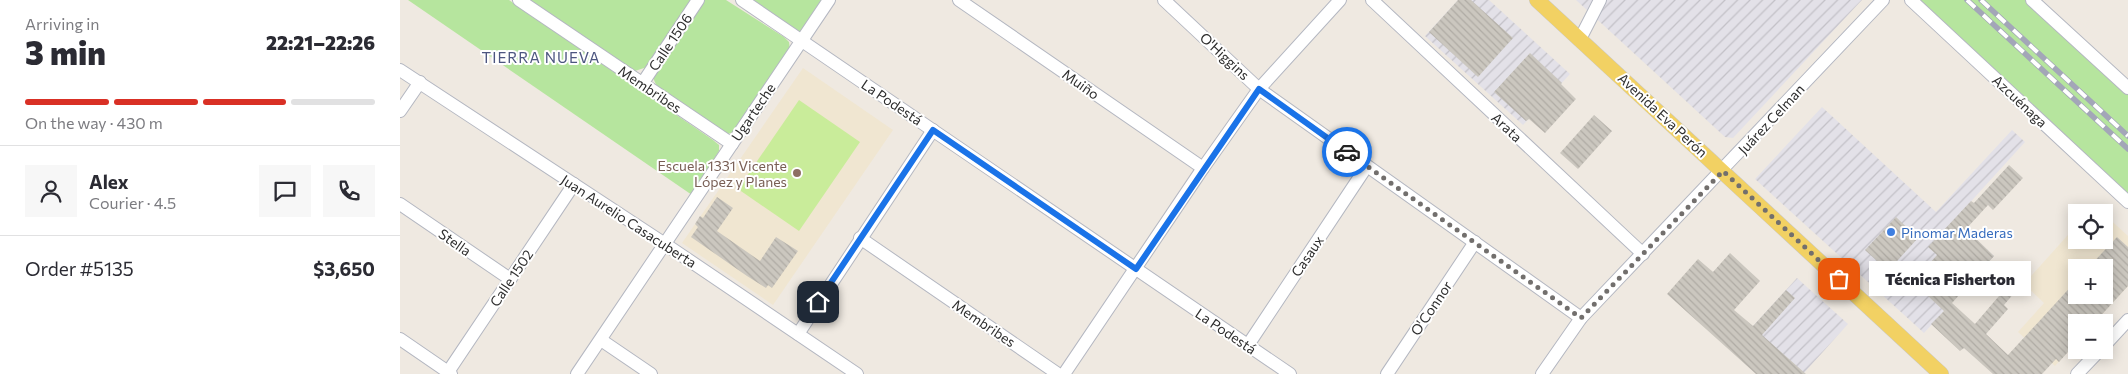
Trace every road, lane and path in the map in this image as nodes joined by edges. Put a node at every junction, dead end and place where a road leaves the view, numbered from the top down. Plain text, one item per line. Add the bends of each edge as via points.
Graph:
1 (519, 0) edge
2 (698, 0) edge
3 (742, 0) edge
4 (829, 0) edge
5 (959, 0) edge
6 (1164, 0) edge
7 (1340, 0) edge
8 (1372, 0) edge
9 (1537, 0) edge
10 (1600, 0) edge
11 (1883, 0) edge
12 (1911, 0) edge
13 (2032, 0) edge
14 (1580, 40) junction
15 (802, 41) junction
16 (400, 70) edge
17 (420, 82) junction
18 (642, 84) junction
19 (2128, 88) edge
20 (1259, 89) junction
21 (400, 112) edge
22 (933, 130) junction
23 (732, 144) junction
24 (1367, 166) junction
25 (1203, 168) junction
26 (1723, 171) junction
27 (574, 184) junction
28 (2128, 202) edge
29 (400, 204) edge
30 (860, 238) junction
31 (1475, 242) junction
32 (665, 244) junction
33 (1643, 254) junction
34 (1136, 269) junction
35 (510, 280) junction
36 (1581, 318) junction
37 (2128, 320) edge
38 (798, 334) junction
39 (2113, 336) edge
40 (400, 339) edge
41 (600, 340) junction
42 (1248, 345) junction
43 (2091, 359) edge
44 (450, 373) edge
45 (577, 374) edge
46 (650, 374) edge
47 (857, 374) edge
48 (1058, 374) edge
49 (1064, 374) edge
50 (1290, 374) edge
51 (1386, 374) edge
52 (1542, 374) edge
53 (1941, 374) edge
54 (2077, 374) edge

1 - 18 street, Membribes
2 - 18 street, Calle 1506
3 - 15 street, La Podestá
4 - 15 street, Ugarteche
5 - 25 street, Muiño
6 - 20 street, O'Higgins
7 - 20 street
8 - 33 street, Arata
9 - 14 main road, Avenida Eva Perón
10 - 14 street
11 - 26 street, Juárez Celman
12 - 28 street, Azcuénaga
13 - 19 street
14 - 26 main road, Avenida Eva Perón
15 - 22 street, La Podestá
15 - 23 street, Ugarteche
16 - 17 street, Juan Aurelio Casacuberta
17 - 21 street
17 - 27 street, Juan Aurelio Casacuberta
18 - 23 street, Membribes
20 - 24 street, O'Higgins
20 - 25 street
22 - 30 street
22 - 34 street, La Podestá
23 - 32 street, Ugarteche
24 - 31 street, O'Higgins
24 - 42 street, Casaux
25 - 34 street
26 - 33 street, Juárez Celman
26 - 53 main road, Avenida Eva Perón
27 - 32 street, Juan Aurelio Casacuberta
27 - 35 street, Calle 1502
29 - 35 street, Stella
30 - 38 street
30 - 48 street, Membribes
31 - 36 street, O'Higgins
31 - 51 street, O'Connor
32 - 38 street, Juan Aurelio Casacuberta
32 - 41 street, Ugarteche
33 - 36 street, Juárez Celman
34 - 42 street, La Podestá
34 - 49 street
35 - 44 street, Calle 1502
36 - 52 street, Juárez Celman
37 - 39 street
38 - 47 street, Juan Aurelio Casacuberta
40 - 44 street
41 - 45 street, Ugarteche
41 - 46 street
42 - 50 street, La Podestá
43 - 54 street

